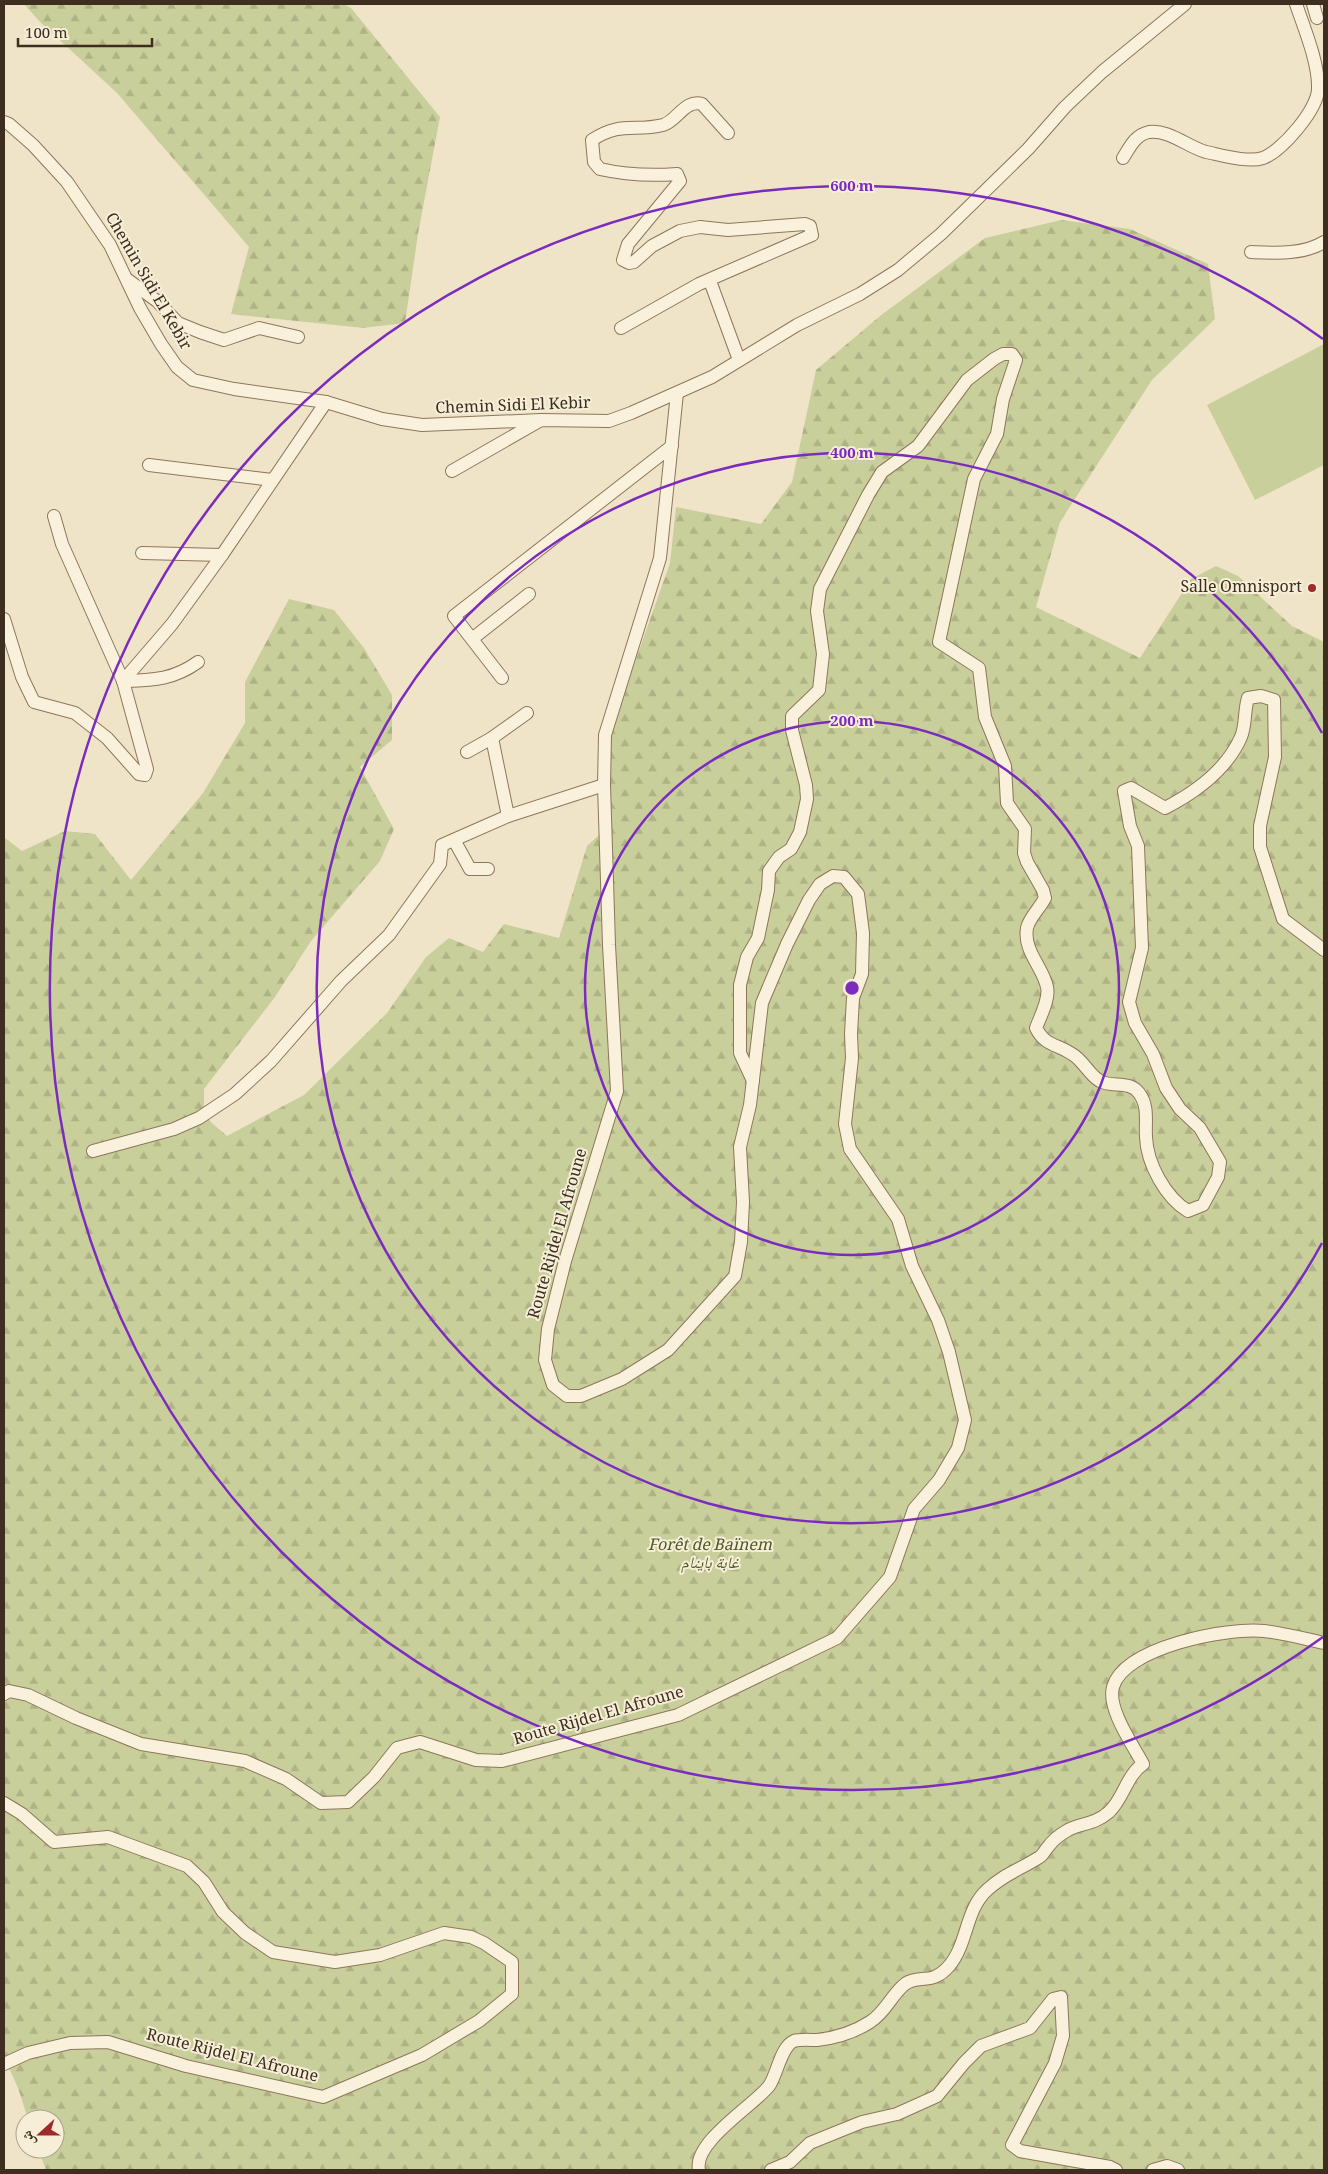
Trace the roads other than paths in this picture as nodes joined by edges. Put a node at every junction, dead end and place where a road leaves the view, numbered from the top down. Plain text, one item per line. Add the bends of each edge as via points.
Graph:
1 (1185, 4) edge
2 (1296, 4) edge
3 (1313, 4) edge
4 (1317, 18) dead end
5 (6, 121) edge
6 (728, 133) dead end
7 (1123, 158) dead end
8 (1324, 242) edge
9 (1251, 252) dead end
10 (128, 280) junction
11 (710, 281) junction
12 (621, 328) dead end
13 (298, 337) dead end
14 (739, 360) junction
15 (677, 393) junction
16 (326, 402) junction
17 (541, 420) junction
18 (672, 446) junction
19 (149, 465) dead end
20 (452, 471) dead end
21 (272, 480) junction
22 (54, 516) dead end
23 (142, 553) dead end
24 (222, 556) junction
25 (529, 594) dead end
26 (4, 619) edge
27 (472, 639) junction
28 (198, 662) dead end
29 (502, 678) dead end
30 (123, 681) junction
31 (527, 713) dead end
32 (492, 738) junction
33 (467, 752) dead end
34 (604, 785) junction
35 (508, 816) junction
36 (454, 840) junction
37 (488, 869) dead end
38 (1324, 950) edge
39 (753, 1081) junction
40 (93, 1151) dead end
41 (1324, 1643) edge
42 (4, 1694) edge
43 (4, 1804) edge
44 (4, 2064) edge
45 (699, 2170) edge
46 (771, 2170) edge
47 (1116, 2170) edge
48 (1153, 2170) edge
49 (1178, 2170) edge

1 - 14 street, Chemin Sidi El Kebir via 1102,72 948,228 898,270
2 - 7 street via 1317,73 1316,102 1304,122 1273,152 1262,158 1247,158 1205,151 1162,133 1150,132 1138,136
3 - 4 street
5 - 10 street, Chemin Sidi El Kebir via 67,182 110,245
6 - 11 street via 697,102 664,125 608,130 592,140 594,162 600,169 630,174 677,174 680,180 628,244 622,256 626,263 634,262 652,246 680,231 700,227 728,230 810,226 812,235
8 - 9 street via 1315,248 1294,252
10 - 13 street via 157,300 178,323 200,332 224,340 259,328
10 - 16 street, Chemin Sidi El Kebir via 166,352 193,380
11 - 12 street
11 - 14 street
14 - 15 street, Chemin Sidi El Kebir
15 - 17 street, Chemin Sidi El Kebir via 609,421
15 - 18 street, Route Rijdel El Afroune
16 - 17 street, Chemin Sidi El Kebir via 382,419 422,426
16 - 21 street
17 - 20 street
18 - 27 street via 454,616
18 - 34 street, Route Rijdel El Afroune via 660,558 605,735
19 - 21 street
21 - 24 street
22 - 30 street via 62,544
23 - 24 street
24 - 30 street via 172,624
25 - 27 street
26 - 30 street via 22,677 34,702 75,713 107,738 143,776 147,769
27 - 29 street
28 - 30 street via 184,673 158,680
31 - 32 street
32 - 33 street
32 - 35 street
34 - 35 street
34 - 39 street, Route Rijdel El Afroune via 617,1091 565,1260 548,1329 546,1360 553,1385 567,1396 581,1396 622,1379 668,1350 735,1276 743,1202 740,1147
35 - 36 street
36 - 37 street via 470,868
36 - 40 street via 442,845 440,864 389,935 341,981 271,1062 234,1094 199,1118 174,1129
38 - 39 street via 1283,919 1260,847 1260,826 1275,757 1274,700 1261,696 1248,698 1242,735 1228,760 1190,795 1165,808 1131,788 1124,791 1130,826 1138,846 1142,948 1129,1002 1166,1088 1200,1128 1220,1162 1218,1177 1203,1205 1188,1212 1176,1204 1158,1177 1146,1139 1145,1103 1138,1092 1128,1085 1099,1081 1073,1054 1041,1039 1036,1028 1047,986 1026,936 1028,926 1045,898 1043,890 1024,853 1025,829 1007,803 1005,766 985,717 979,668 939,642 974,479 997,434 1003,399 1016,360 1012,354 1003,354 967,380 918,446 882,472 820,589 818,611 824,654 819,690 792,716 807,799 800,832 791,849 779,857 769,871 758,938 747,957 740,985 740,1053
39 - 42 street, Route Rijdel El Afroune via 762,1003 787,944 820,884 833,876 844,877 858,894 863,933 862,974 854,998 850,1034 852,1058 845,1124 850,1149 898,1219 912,1266 938,1320 949,1352 965,1420 958,1448 939,1480 914,1510 890,1577 837,1638 678,1715 539,1752 502,1761 476,1760 420,1742 397,1748 348,1802 321,1803 286,1779 245,1761 141,1744 28,1695
41 - 45 street via 1263,1631 1223,1633 1140,1657 1122,1671 1113,1687 1114,1703 1119,1722 1143,1764 1123,1788 1118,1802 1089,1824 1069,1830 1048,1846 1040,1858 1004,1875 985,1891 975,1903 957,1953 940,1973 929,1980 913,1980 904,1985 881,2014 848,2034 794,2041 785,2047 769,2086 733,2117 700,2155
43 - 44 street, Route Rijdel El Afroune via 22,1814 54,1842 108,1838 187,1866 204,1882 223,1912 245,1933 273,1952 335,1962 380,1955 444,1933 471,1937 512,1962 512,1994 479,2021 422,2054 323,2096 186,2066 108,2042 70,2043
46 - 47 street via 790,2162 810,2143 862,2122 897,2114 937,2096 981,2046 1030,2028 1053,1999 1061,1997 1063,2036 1055,2063 1012,2145 1020,2151
48 - 49 street via 1167,2166

